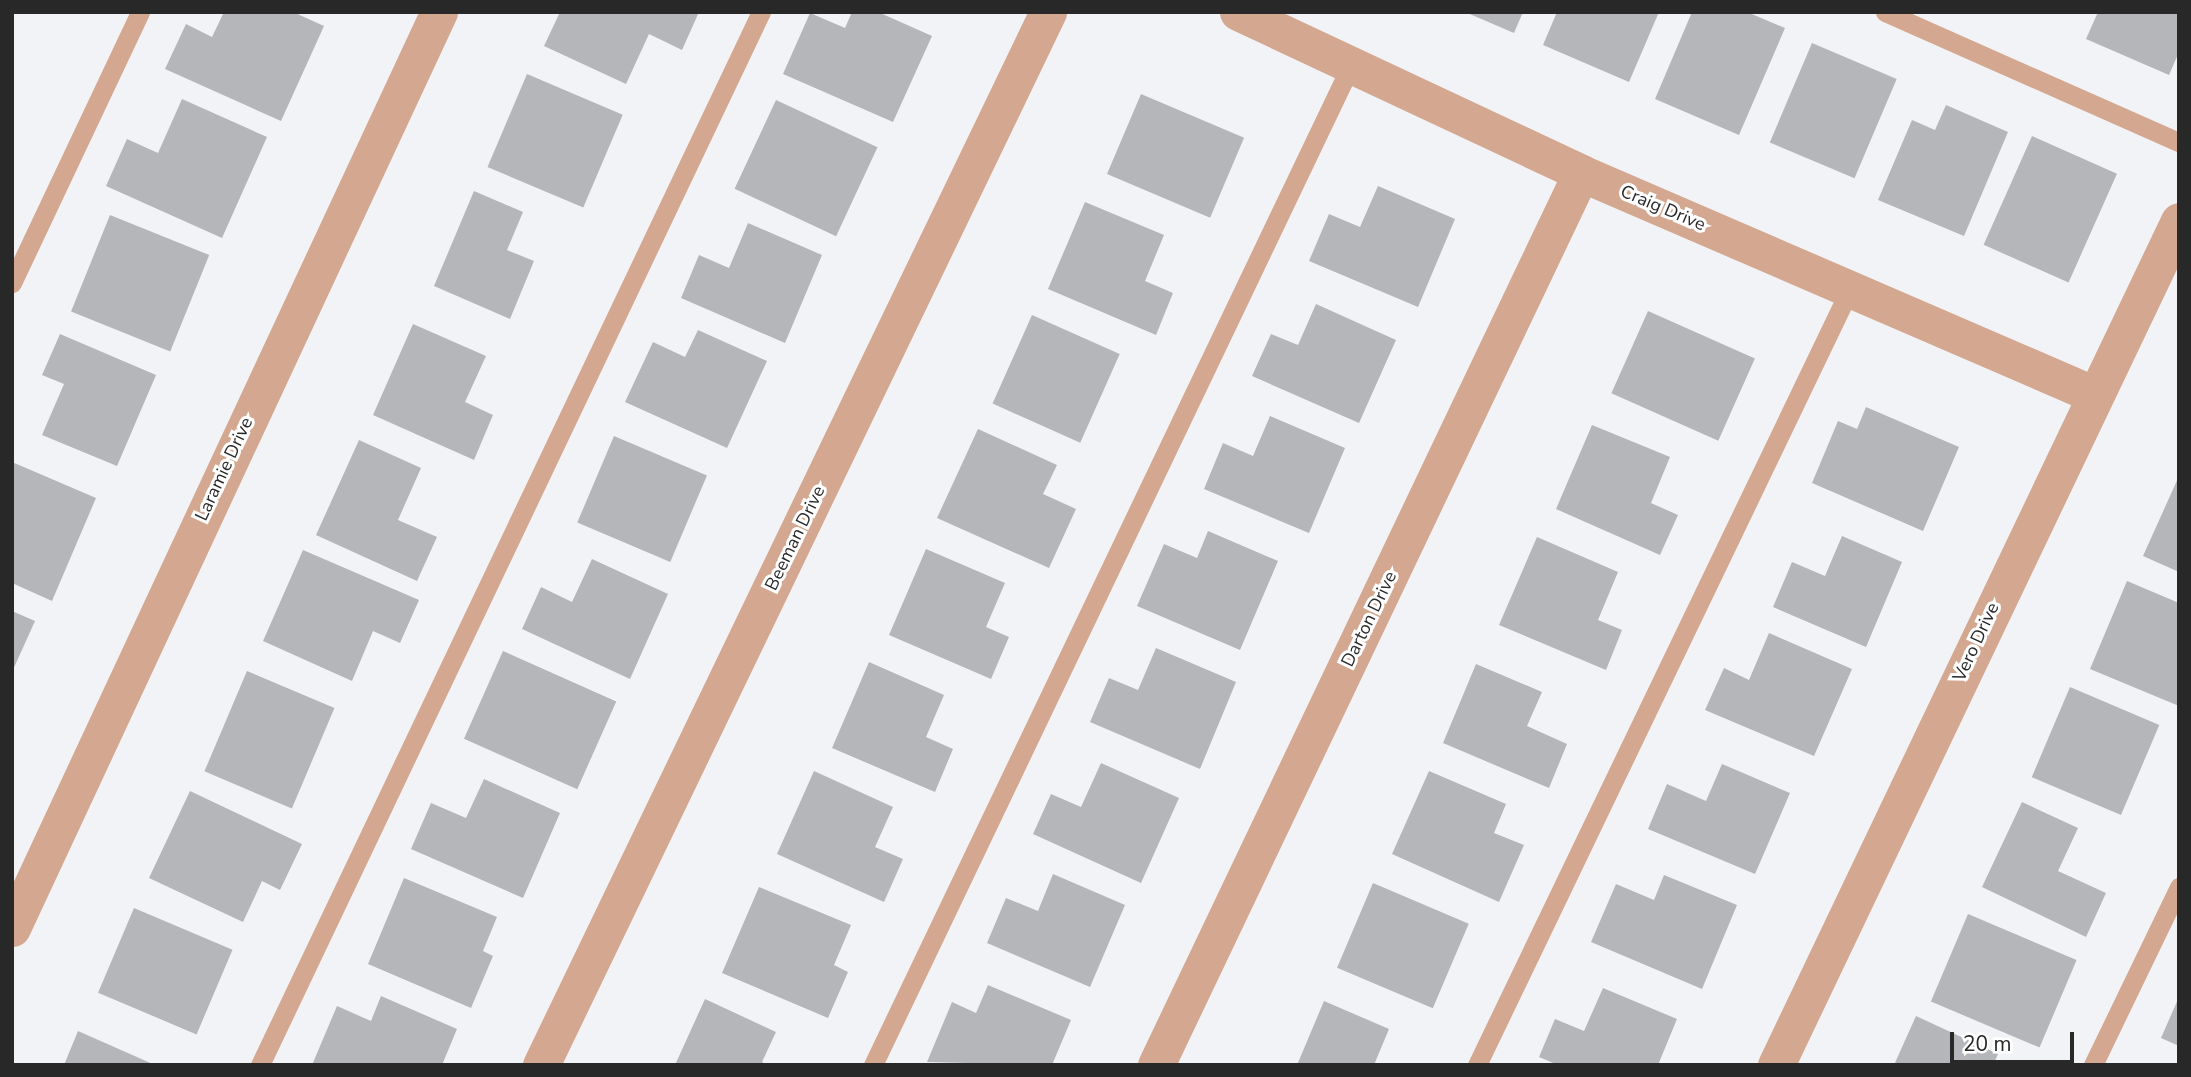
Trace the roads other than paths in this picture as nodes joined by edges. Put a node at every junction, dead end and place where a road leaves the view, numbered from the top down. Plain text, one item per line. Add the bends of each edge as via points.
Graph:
1 (140, 12) edge
2 (439, 12) edge
3 (761, 12) edge
4 (1048, 12) edge
5 (1238, 12) edge
6 (1885, 12) edge
7 (1351, 65) junction
8 (2179, 142) edge
9 (1581, 173) junction
10 (2179, 221) edge
11 (12, 283) edge
12 (1850, 289) junction
13 (2093, 394) junction
14 (2179, 887) edge
15 (12, 928) edge
16 (260, 1065) edge
17 (541, 1065) edge
18 (873, 1065) edge
19 (1156, 1065) edge
20 (1477, 1065) edge
21 (1776, 1065) edge
22 (2093, 1065) edge

1 - 11 lane
2 - 15 street, Laramie Drive
3 - 16 lane
4 - 17 street, Beeman Drive
5 - 7 street, Craig Drive
6 - 8 lane
7 - 9 street, Craig Drive
7 - 18 lane
9 - 12 street, Craig Drive
9 - 19 street, Darton Drive
10 - 13 street, Vero Drive
12 - 13 street, Craig Drive
12 - 20 lane
13 - 21 street, Vero Drive
14 - 22 lane

